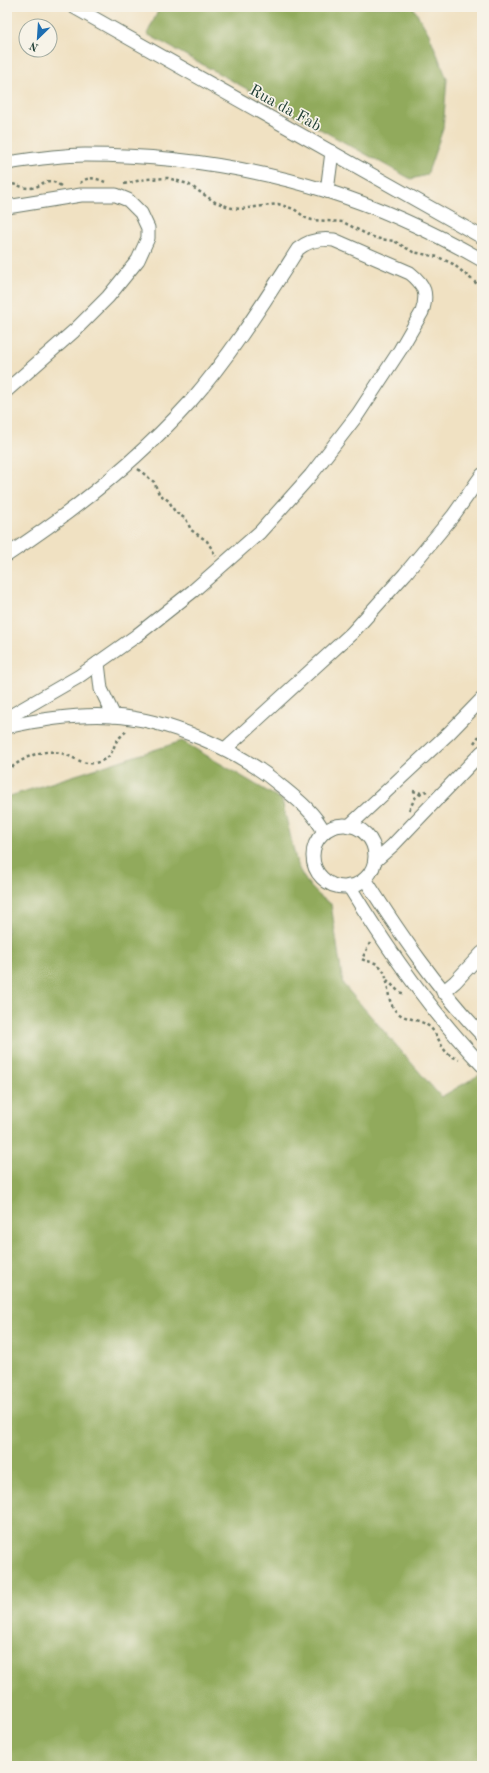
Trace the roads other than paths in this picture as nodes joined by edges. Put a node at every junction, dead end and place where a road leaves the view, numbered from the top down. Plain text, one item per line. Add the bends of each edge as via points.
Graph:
1 (74, 7) edge
2 (332, 152) junction
3 (7, 163) edge
4 (327, 191) junction
5 (7, 207) edge
6 (482, 237) edge
7 (482, 260) edge
8 (7, 390) edge
9 (482, 475) edge
10 (7, 555) edge
11 (98, 663) junction
12 (482, 699) edge
13 (114, 716) junction
14 (7, 718) edge
15 (7, 727) edge
16 (225, 749) junction
17 (482, 752) edge
18 (349, 826) junction
19 (324, 832) junction
20 (375, 861) junction
21 (365, 879) junction
22 (349, 886) junction
23 (482, 953) edge
24 (443, 992) junction
25 (482, 1035) edge
26 (480, 1062) edge

1 - 2 street, Rua da Fab
2 - 4 street
2 - 6 street, Rua da Fab
3 - 4 street via 84,155 145,158 237,169
4 - 7 street via 392,215
5 - 8 street via 81,195 116,195 128,200 141,213 148,228 148,238 138,260 108,297 68,337
9 - 16 street via 453,516 352,633
10 - 11 street via 92,495 131,461 190,402 221,363 269,296 298,249 305,243 323,238 334,240 410,272 418,279 425,295 422,312 358,414 323,460 260,532 193,591
11 - 13 street via 101,689
11 - 14 street
12 - 18 street via 449,734
13 - 15 street via 60,717
13 - 16 street via 183,731
16 - 19 street via 250,762 275,780 306,808
17 - 20 street
18 - 19 street via 340,825
18 - 20 street via 363,831 368,836 375,850
19 - 22 street via 314,849 316,868 330,883
20 - 21 street via 372,871
21 - 22 street
21 - 24 street
22 - 26 street via 417,990
23 - 24 street
24 - 25 street

